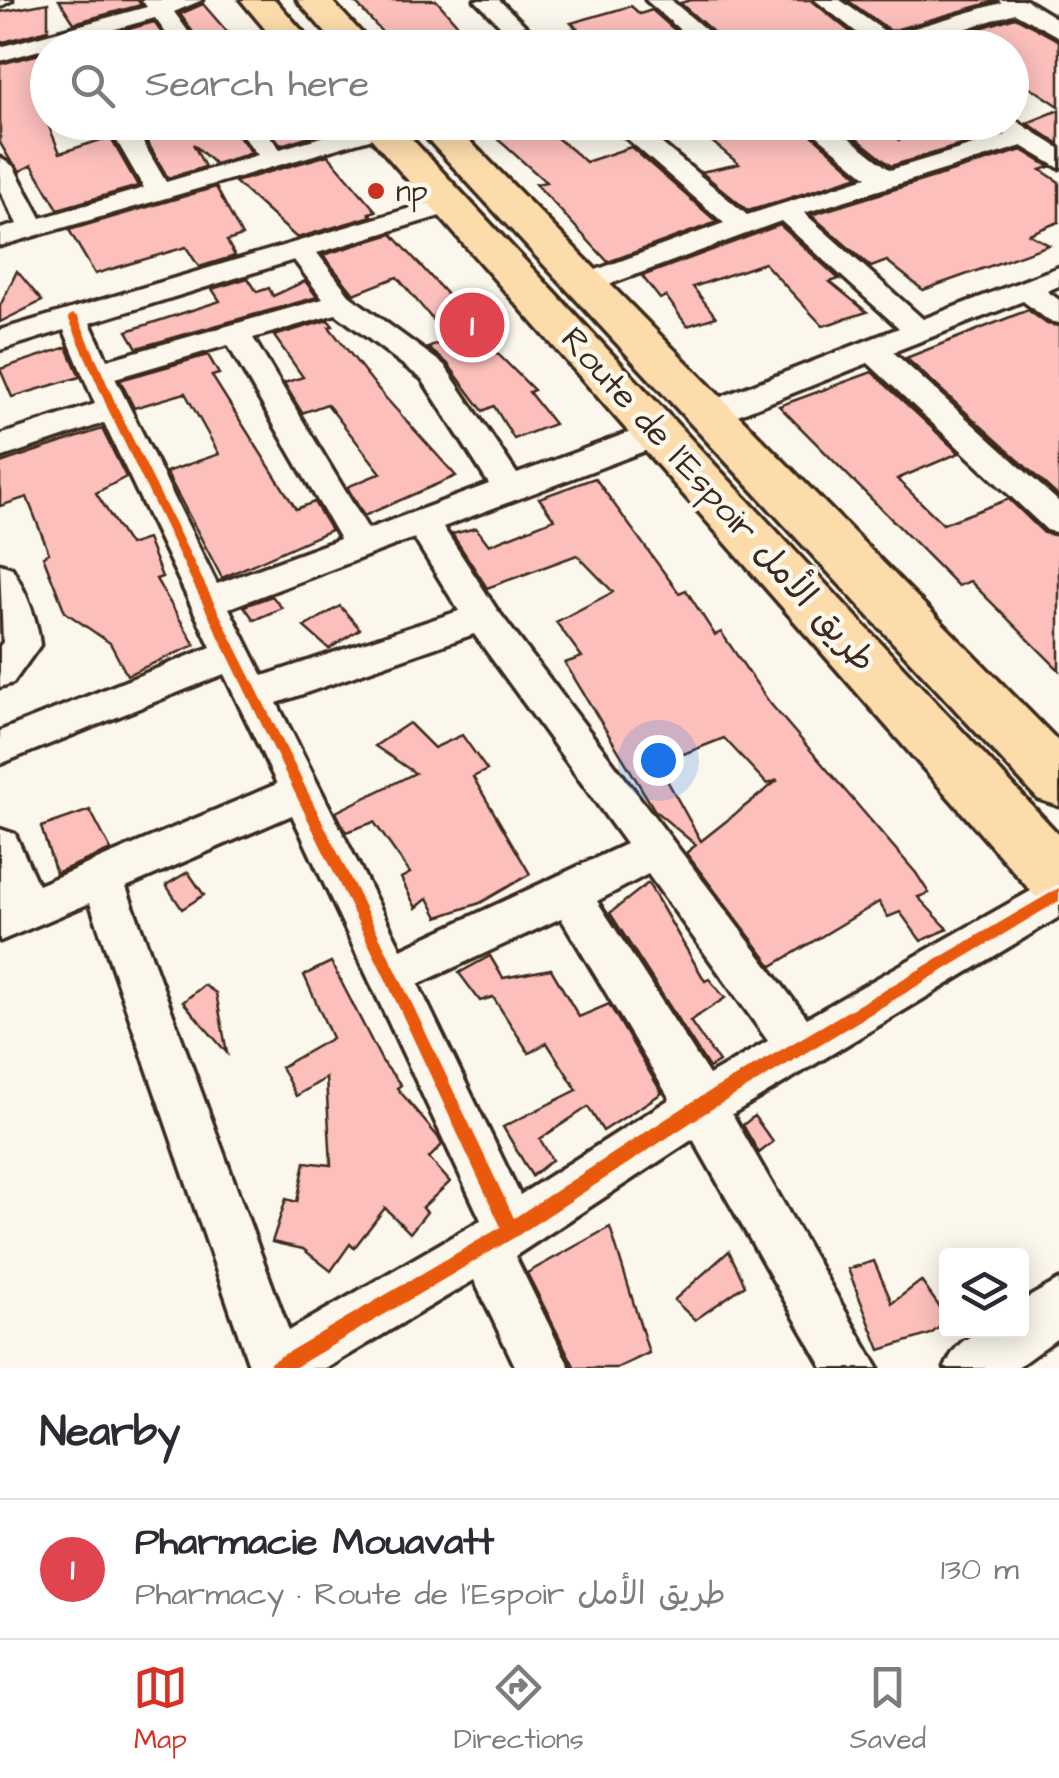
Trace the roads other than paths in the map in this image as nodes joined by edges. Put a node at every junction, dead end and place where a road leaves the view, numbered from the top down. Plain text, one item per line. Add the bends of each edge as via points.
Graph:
1 (191, 0) edge
2 (257, 0) edge
3 (313, 0) edge
4 (486, 0) edge
5 (656, 0) edge
6 (826, 0) edge
7 (1014, 2) edge
8 (156, 4) edge
9 (99, 30) edge
10 (176, 30) edge
11 (284, 30) edge
12 (341, 30) edge
13 (518, 30) edge
14 (694, 30) edge
15 (869, 30) edge
16 (933, 30) edge
17 (1059, 30) edge
18 (30, 49) edge
19 (0, 54) edge
20 (129, 140) edge
21 (259, 140) edge
22 (333, 140) edge
23 (392, 140) edge
24 (447, 140) edge
25 (641, 140) edge
26 (836, 140) edge
27 (989, 140) edge
28 (1029, 140) edge
29 (275, 159) junction
30 (1059, 160) edge
31 (0, 166) edge
32 (886, 179) junction
33 (160, 193) junction
34 (451, 204) junction
35 (785, 210) junction
36 (744, 226) junction
37 (33, 229) junction
38 (0, 238) edge
39 (299, 248) junction
40 (1059, 276) edge
41 (584, 284) junction
42 (1026, 289) junction
43 (340, 303) junction
44 (1059, 314) edge
45 (73, 317) junction
46 (918, 330) junction
47 (237, 336) junction
48 (0, 340) edge
49 (871, 349) junction
50 (106, 390) junction
51 (709, 414) junction
52 (660, 433) junction
53 (0, 447) edge
54 (508, 487) junction
55 (422, 521) junction
56 (1059, 521) edge
57 (359, 544) junction
58 (0, 577) edge
59 (208, 602) junction
60 (482, 617) junction
61 (234, 654) junction
62 (0, 672) edge
63 (254, 695) junction
64 (0, 748) edge
65 (1052, 764) edge
66 (300, 793) junction
67 (0, 847) edge
68 (654, 850) junction
69 (102, 877) junction
70 (1059, 878) edge
71 (569, 894) junction
72 (1059, 894) edge
73 (13, 915) edge
74 (391, 974) junction
75 (800, 1046) junction
76 (701, 1106) junction
77 (497, 1238) junction
78 (1059, 1306) edge
79 (276, 1368) edge
80 (544, 1368) edge
81 (852, 1368) edge
82 (970, 1368) edge

1 - 8 street
2 - 11 highway
3 - 12 highway
4 - 13 street
5 - 14 street
6 - 15 street
7 - 16 street
7 - 17 street
8 - 9 street
8 - 10 street
18 - 19 street
20 - 33 street
21 - 29 street
22 - 29 street
23 - 34 highway, Route de l’Espoir طريق الأمل
24 - 41 highway, Route de l’Espoir طريق الأمل
25 - 36 street
26 - 32 street
27 - 32 street
28 - 30 street
29 - 33 street
31 - 37 street
32 - 35 street
33 - 37 street
34 - 39 street
34 - 52 highway, Route de l’Espoir طريق الأمل
35 - 36 street
35 - 46 street
36 - 41 street
37 - 38 street
39 - 43 street
39 - 45 street
40 - 42 street
41 - 51 highway, Route de l’Espoir طريق الأمل
42 - 44 street
42 - 46 street
43 - 47 street
43 - 54 street via 434,372
45 - 48 street
45 - 50 street
46 - 49 street
47 - 50 street
47 - 57 street
49 - 51 street
49 - 56 street
50 - 53 street
50 - 59 street
51 - 65 highway, Route de l’Espoir طريق الأمل
52 - 54 street
52 - 70 highway, Route de l’Espoir طريق الأمل
54 - 55 street
55 - 57 street
55 - 60 street
57 - 59 street
58 - 62 street via 22,645
59 - 61 street
60 - 63 street
60 - 68 street
61 - 63 street
61 - 64 street
63 - 66 street
66 - 69 street
66 - 74 street
67 - 73 street
68 - 71 street
68 - 75 street
69 - 73 street
69 - 79 street
71 - 74 street
71 - 76 street
72 - 75 street
74 - 77 street
75 - 76 street
76 - 77 street
76 - 81 street
77 - 79 street
77 - 80 street
78 - 82 street

